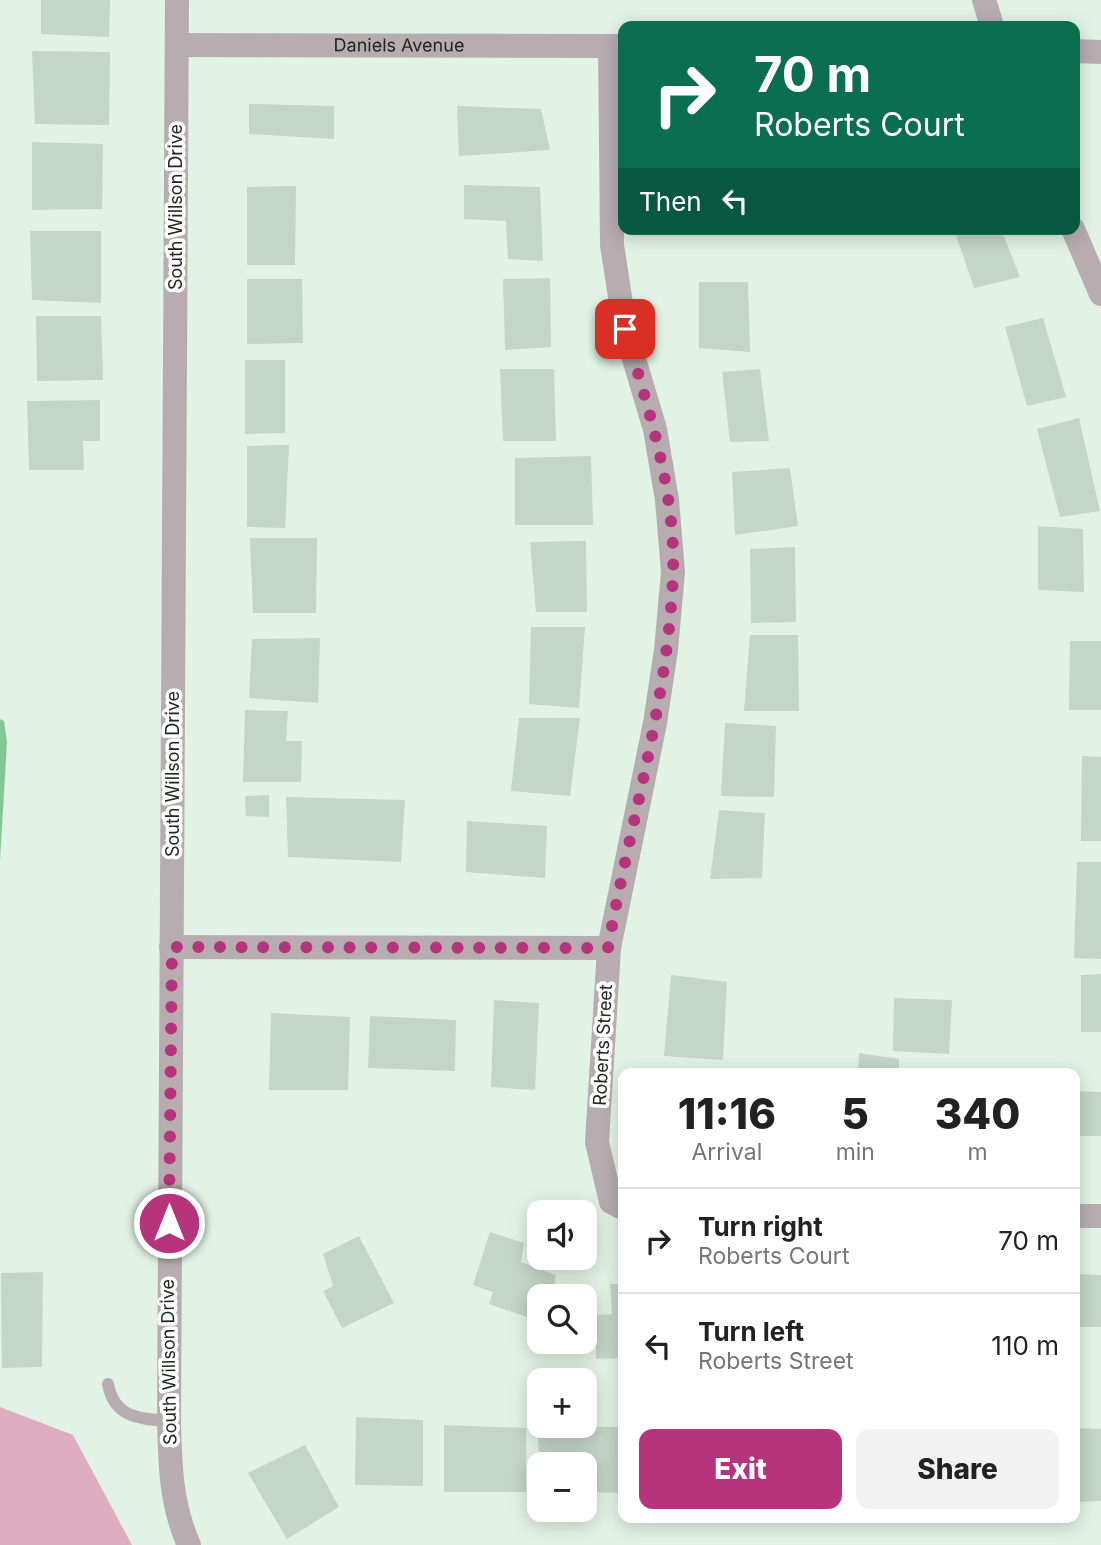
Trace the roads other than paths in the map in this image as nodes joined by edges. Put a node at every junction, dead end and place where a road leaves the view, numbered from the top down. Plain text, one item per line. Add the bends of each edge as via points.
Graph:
1 (177, 0) edge
2 (984, 0) edge
3 (990, 21) edge
4 (177, 44) junction
5 (617, 46) edge
6 (1080, 51) edge
7 (1101, 52) edge
8 (1076, 235) edge
9 (1101, 294) edge
10 (172, 947) junction
11 (608, 948) junction
12 (618, 1206) edge
13 (1080, 1216) edge
14 (1101, 1216) edge
15 (108, 1384) dead end
16 (169, 1421) junction
17 (189, 1545) edge

1 - 4 street, South Willson Drive
2 - 3 street
4 - 5 street, Daniels Avenue
4 - 10 street, South Willson Drive
5 - 11 street, Roberts Street via 612,245 625,329 654,429 667,500 673,572 655,723
6 - 7 street
8 - 9 street
10 - 11 street
10 - 16 street, South Willson Drive
11 - 12 street, Roberts Street via 597,1142 611,1202
13 - 14 street
15 - 16 lane via 111,1399 121,1412
16 - 17 street, South Willson Drive via 172,1491 178,1522

